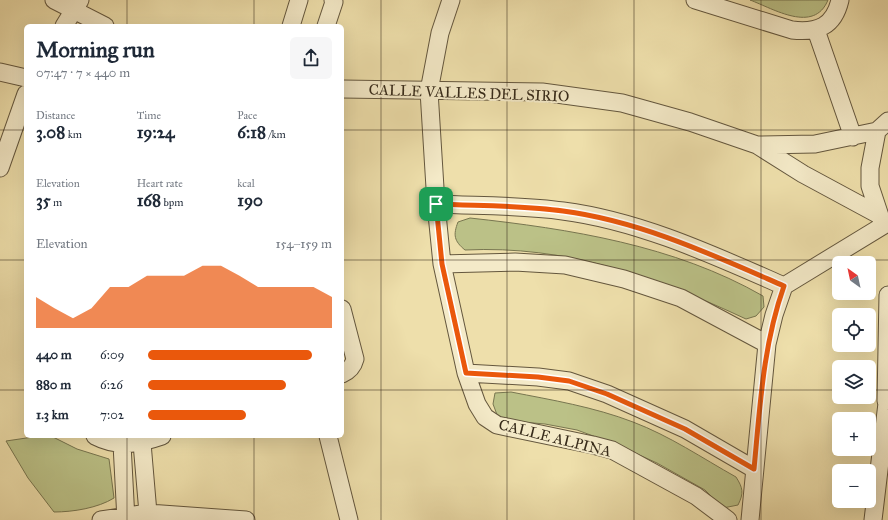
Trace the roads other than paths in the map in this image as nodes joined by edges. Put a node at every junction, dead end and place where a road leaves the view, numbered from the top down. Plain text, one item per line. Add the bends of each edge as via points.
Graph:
1 (54, 0) edge
2 (299, 0) edge
3 (333, 0) edge
4 (451, 0) edge
5 (696, 0) edge
6 (840, 0) edge
7 (77, 6) edge
8 (65, 24) edge
9 (102, 24) edge
10 (292, 24) edge
11 (327, 24) edge
12 (816, 30) junction
13 (0, 72) edge
14 (24, 78) edge
15 (344, 89) edge
16 (429, 90) junction
17 (24, 100) edge
18 (883, 126) edge
19 (853, 137) junction
20 (757, 145) junction
21 (0, 168) edge
22 (436, 204) junction
23 (884, 224) edge
24 (442, 264) junction
25 (784, 286) junction
26 (888, 295) edge
27 (344, 317) edge
28 (768, 344) junction
29 (344, 373) edge
30 (466, 373) junction
31 (887, 398) edge
32 (98, 438) edge
33 (156, 438) edge
34 (328, 438) edge
35 (142, 443) junction
36 (122, 444) junction
37 (754, 469) junction
38 (148, 512) junction
39 (127, 517) edge
40 (101, 520) edge
41 (246, 520) edge
42 (349, 520) edge
43 (728, 520) edge
44 (750, 520) edge
45 (873, 520) edge

1 - 7 street
2 - 10 street
3 - 11 street via 333,8
4 - 16 street, CALLE ALPINA via 440,33
5 - 12 street via 792,30
6 - 12 street via 832,19
7 - 8 street
7 - 9 street
12 - 19 street
13 - 14 street
15 - 16 street, CALLE VALLES DEL SIRIO
16 - 20 street, CALLE VALLES DEL SIRIO via 542,92 622,104 690,122
16 - 22 street, CALLE ALPINA
17 - 21 street
18 - 19 street, CALLE VALLES DEL SIRIO
18 - 23 street via 872,152 870,186
19 - 20 street, CALLE VALLES DEL SIRIO via 815,144
20 - 23 street, CALLE VALLES DEL SIRIO
22 - 24 street, CALLE ALPINA
22 - 25 street via 563,211 604,219 701,250
23 - 25 street
24 - 28 street via 515,262 565,265 624,279 681,298
24 - 30 street, CALLE ALPINA
25 - 28 street
26 - 31 street
27 - 29 street via 355,359 354,365
28 - 37 street
30 - 37 street via 538,377 576,383 685,429
30 - 43 street, CALLE ALPINA via 477,404 485,416 497,425 612,450 696,496
31 - 45 street
32 - 36 street
33 - 35 street
34 - 42 street
35 - 36 street
35 - 38 street
36 - 39 street
37 - 44 street
38 - 39 street
38 - 41 street
39 - 40 street

